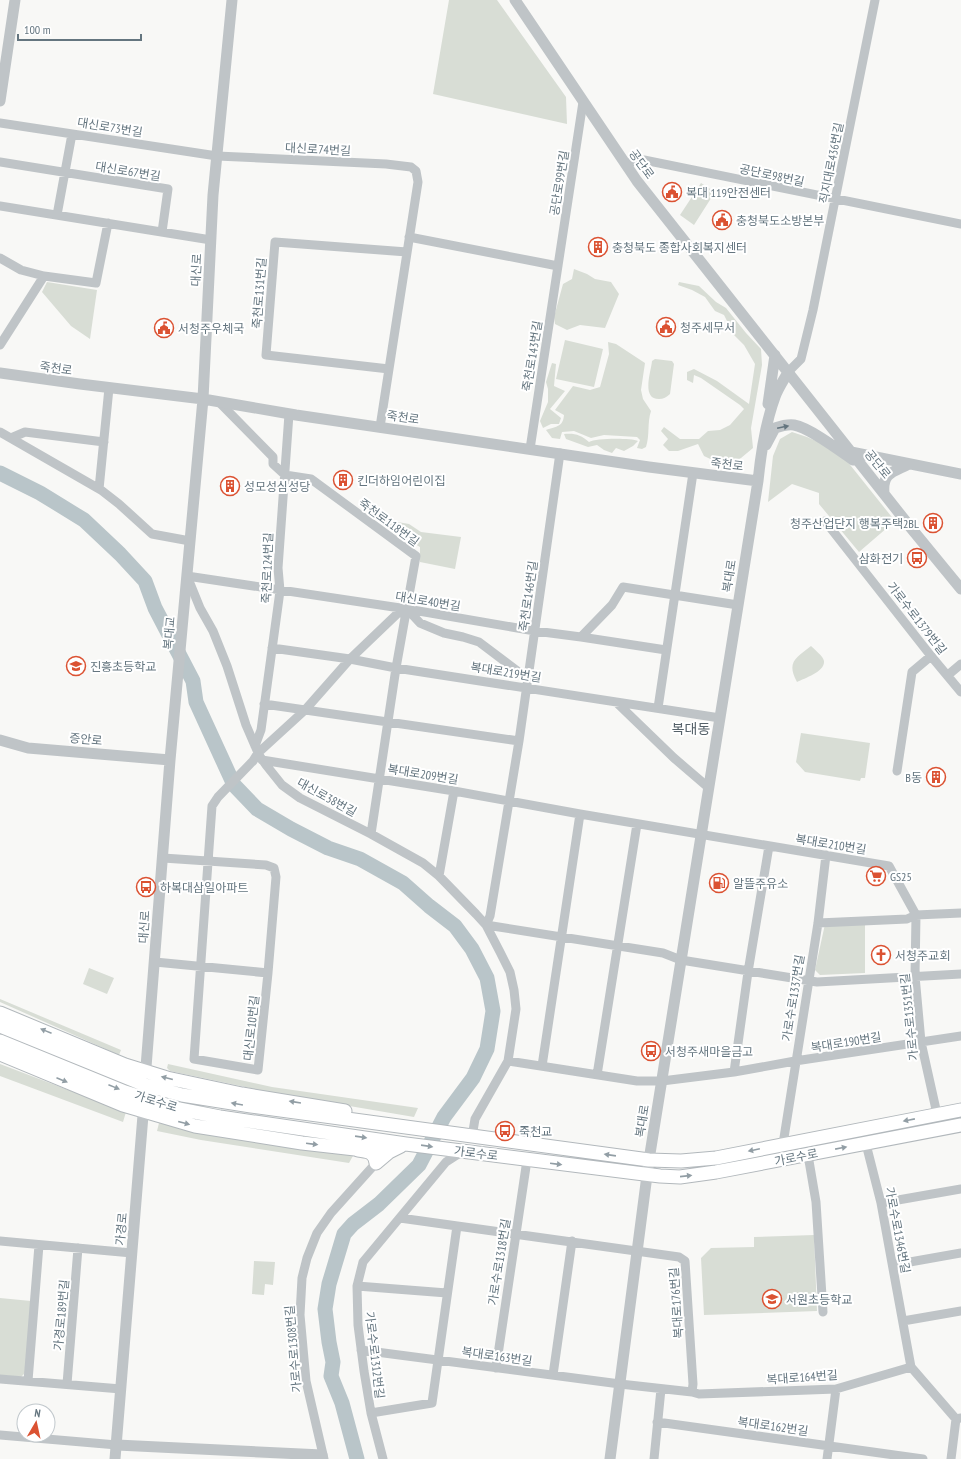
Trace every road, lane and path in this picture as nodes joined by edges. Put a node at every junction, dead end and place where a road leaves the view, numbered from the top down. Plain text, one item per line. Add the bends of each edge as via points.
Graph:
1 (15, 0) edge
2 (232, 0) edge
3 (515, 0) edge
4 (875, 0) edge
5 (0, 101) edge
6 (583, 102) junction
7 (0, 123) edge
8 (72, 134) junction
9 (217, 156) junction
10 (0, 162) edge
11 (625, 163) junction
12 (64, 173) junction
13 (836, 200) junction
14 (0, 206) edge
15 (57, 215) junction
16 (108, 223) junction
17 (961, 224) edge
18 (162, 232) junction
19 (410, 237) junction
20 (210, 240) junction
21 (407, 252) junction
22 (0, 258) edge
23 (558, 266) junction
24 (44, 276) junction
25 (0, 345) edge
26 (775, 355) junction
27 (389, 369) junction
28 (788, 372) junction
29 (0, 373) edge
30 (109, 388) junction
31 (203, 399) junction
32 (219, 402) junction
33 (289, 414) junction
34 (380, 427) junction
35 (0, 432) edge
36 (11, 438) junction
37 (104, 442) junction
38 (530, 449) junction
39 (761, 451) junction
40 (851, 452) junction
41 (560, 453) junction
42 (910, 464) junction
43 (862, 466) junction
44 (693, 473) junction
45 (961, 474) edge
46 (285, 475) junction
47 (758, 481) junction
48 (99, 489) junction
49 (884, 493) junction
50 (825, 521) dead end
51 (190, 541) junction
52 (187, 578) junction
53 (961, 589) edge
54 (280, 591) junction
55 (674, 594) junction
56 (738, 605) junction
57 (407, 609) junction
58 (535, 631) junction
59 (581, 637) junction
60 (272, 648) junction
61 (666, 650) junction
62 (931, 656) junction
63 (350, 659) junction
64 (961, 664) edge
65 (396, 668) junction
66 (948, 675) junction
67 (528, 683) junction
68 (961, 692) edge
69 (616, 702) junction
70 (264, 704) junction
71 (658, 708) junction
72 (305, 710) junction
73 (720, 718) junction
74 (388, 723) junction
75 (0, 740) edge
76 (519, 741) junction
77 (259, 753) junction
78 (170, 760) junction
79 (897, 771) dead end
80 (379, 779) junction
81 (709, 788) junction
82 (454, 791) junction
83 (510, 802) junction
84 (580, 814) junction
85 (637, 824) junction
86 (371, 834) junction
87 (701, 835) junction
88 (769, 846) junction
89 (826, 855) junction
90 (163, 858) junction
91 (209, 861) junction
92 (889, 866) joint
93 (438, 876) junction
94 (961, 913) edge
95 (916, 915) junction
96 (818, 923) junction
97 (486, 925) junction
98 (561, 937) junction
99 (618, 946) junction
100 (681, 960) junction
101 (155, 962) junction
102 (201, 966) junction
103 (748, 972) junction
104 (268, 973) junction
105 (961, 974) edge
106 (915, 976) junction
107 (808, 981) junction
108 (0, 1013) edge
109 (2, 1026) edge
110 (961, 1036) edge
111 (0, 1041) edge
112 (921, 1042) junction
113 (0, 1054) edge
114 (508, 1061) junction
115 (795, 1061) junction
116 (542, 1066) junction
117 (146, 1072) junction
118 (734, 1072) junction
119 (597, 1075) junction
120 (662, 1081) junction
121 (145, 1085) junction
122 (144, 1099) junction
123 (961, 1110) edge
124 (143, 1112) junction
125 (936, 1114) junction
126 (961, 1125) edge
127 (414, 1129) junction
128 (472, 1137) junction
129 (406, 1144) junction
130 (783, 1144) junction
131 (866, 1144) junction
132 (355, 1149) junction
133 (463, 1151) junction
134 (808, 1154) junction
135 (527, 1160) junction
136 (649, 1160) junction
137 (376, 1163) junction
138 (647, 1175) junction
139 (961, 1189) edge
140 (881, 1202) junction
141 (400, 1218) junction
142 (457, 1226) junction
143 (516, 1234) junction
144 (0, 1241) edge
145 (572, 1241) junction
146 (39, 1244) junction
147 (78, 1248) junction
148 (637, 1250) junction
149 (132, 1253) junction
150 (961, 1253) edge
151 (893, 1265) junction
152 (357, 1286) junction
153 (447, 1293) junction
154 (961, 1311) edge
155 (823, 1312) dead end
156 (903, 1321) junction
157 (361, 1350) junction
158 (438, 1360) junction
159 (911, 1367) junction
160 (496, 1368) junction
161 (553, 1375) junction
162 (3, 1379) edge
163 (28, 1381) junction
164 (67, 1384) junction
165 (620, 1384) junction
166 (121, 1389) junction
167 (661, 1389) junction
168 (836, 1389) junction
169 (692, 1392) junction
170 (371, 1413) junction
171 (959, 1418) edge
172 (657, 1422) junction
173 (0, 1435) edge
174 (117, 1445) junction
175 (828, 1446) junction
176 (323, 1457) edge
177 (116, 1459) edge
178 (383, 1459) edge
179 (610, 1459) edge
180 (654, 1459) edge
181 (826, 1459) edge
182 (923, 1459) edge
183 (951, 1459) edge

1 - 5 street
2 - 9 street, 대신로
3 - 6 street, 공단로
4 - 13 street, 직지대로436번길
6 - 11 street, 공단로
6 - 23 street, 공단로99번길
7 - 8 street, 대신로73번길
8 - 9 street, 대신로73번길
8 - 12 street
9 - 19 street, 대신로74번길 via 412,167 416,171 418,182
9 - 20 street, 대신로
10 - 12 street
11 - 13 street, 공단로98번길 via 644,160
11 - 26 street, 공단로
12 - 15 street
12 - 18 street, 대신로67번길 via 168,189
13 - 17 street, 공단로98번길
13 - 28 street, 직지대로436번길 via 801,359
14 - 15 street
15 - 16 street
16 - 18 street
16 - 24 street via 96,283
18 - 20 street
19 - 21 street
19 - 23 street
20 - 31 street, 대신로
21 - 27 street
21 - 27 street, 죽천로131번길 via 275,242 266,355
22 - 24 street via 21,270
23 - 38 street, 죽천로143번길
24 - 25 street
26 - 28 street, 공단로
26 - 39 street
27 - 34 street
28 - 39 street, 복대로 via 776,395
28 - 40 street, 공단로
29 - 30 street, 죽천로
30 - 31 street, 죽천로
30 - 37 street
31 - 32 street, 죽천로
31 - 51 street, 대신로
32 - 33 street, 죽천로
32 - 46 street via 273,457 273,464
33 - 34 street, 죽천로
33 - 46 street, 죽천로124번길
34 - 38 street, 죽천로
35 - 36 street
36 - 37 street via 25,432
36 - 48 street
37 - 48 street
38 - 41 street, 죽천로
39 -> 43 street via 775,428 793,425 801,427
39 - 47 street, 복대로
40 - 42 street
40 - 43 street, 공단로
41 - 44 street, 죽천로
41 - 58 street, 죽천로146번길
42 - 45 street
42 - 49 street via 897,468 888,475 884,482
43 - 49 street, 공단로
44 - 47 street, 죽천로
44 - 55 street, 죽천로
46 - 54 street, 죽천로124번길 via 278,568
46 - 57 street, 죽천로118번길 via 311,479 416,556
47 - 56 street, 복대로
48 - 51 street via 152,534
49 - 53 street, 공단로
50 - 62 street, 가로수로1379번길
51 - 52 street, 대신로
52 - 54 street, 대신로40번길
52 - 77 street, 대신로38번길 via 213,631 246,725
52 - 78 street, 복대교
54 - 57 street, 대신로40번길
54 - 60 street, 죽천로124번길
55 - 56 street
55 - 59 street via 623,587 612,605
55 - 61 street, 죽천로
56 - 73 street, 복대로
57 - 58 street, 대신로40번길
57 - 63 street via 397,614
57 - 65 street, 죽천로118번길
57 - 67 street via 420,623 444,633 479,642
58 - 59 street, 대신로40번길
58 - 67 street, 죽천로146번길
59 - 61 street, 대신로40번길
60 - 63 street, 복대로219번길
60 - 70 street, 죽천로124번길
61 - 71 street
62 - 66 street, 가로수로1379번길
62 - 79 street via 912,672
63 - 65 street, 복대로219번길
63 - 72 street
64 - 66 street
65 - 67 street, 복대로219번길
65 - 74 street, 죽천로118번길
66 - 68 street, 가로수로1379번길
67 - 69 street, 복대로219번길
67 - 76 street, 죽천로146번길
69 - 71 street, 복대로219번길
69 - 81 street
70 - 72 street
70 - 77 street, 죽천로124번길
71 - 73 street, 복대로219번길
72 - 74 street
72 - 77 street
73 - 81 street, 복대로
74 - 76 street
74 - 80 street, 죽천로118번길
75 - 78 street, 증안로 via 28,748
76 - 83 street, 죽천로146번길
77 - 80 street, 복대로209번길
77 - 86 street, 대신로38번길 via 282,784 300,798
77 - 91 street, 대신로10번길 via 212,806
78 - 90 street, 대신로
80 - 82 street, 복대로209번길
80 - 86 street, 죽천로118번길
81 - 87 street, 복대로
82 - 83 street, 복대로209번길
82 - 93 street
83 - 84 street, 복대로209번길
83 - 97 street, 죽천로146번길 via 490,916
84 - 85 street, 복대로209번길
84 - 98 street
85 - 87 street, 복대로209번길
85 - 99 street
86 - 93 street, 대신로38번길 via 423,863
87 - 88 street, 복대로210번길
87 - 100 street, 복대로
88 - 89 street, 복대로210번길
88 - 103 street
89 - 92 street, 복대로210번길
89 - 96 street, 가로수로1337번길
90 - 91 street
90 - 101 street, 대신로
91 - 102 street, 대신로10번길
91 - 104 street, 대신로10번길 via 266,865 274,868 276,877
92 - 95 street, 가로수로1351번길
93 - 97 street, 대신로38번길
94 - 95 street
95 - 96 street via 907,919
95 - 106 street, 가로수로1351번길
96 - 107 street, 가로수로1337번길
97 - 98 street
97 - 114 street, 대신로38번길 via 510,972 514,990 516,1009
98 - 99 street
98 - 116 street
99 - 100 street via 663,953
99 - 119 street
100 - 103 street
100 - 120 street, 복대로
101 - 102 street
101 - 117 street, 대신로
102 - 104 street
102 - 104 street, 대신로10번길 via 194,1060 258,1070
103 - 107 street
103 - 118 street
105 - 106 street
106 - 107 street
106 - 112 street, 가로수로1351번길
107 - 115 street, 가로수로1337번길
117 -> 108 main road
109 - 121 main road, 가로수로
110 - 112 street, 복대로190번길
111 -> 122 main road, 가로수로
112 - 115 street, 복대로190번길
112 - 125 street, 가로수로1351번길
113 -> 124 main road
114 - 116 street, 복대로190번길
114 - 128 street via 476,1119
115 - 118 street, 복대로190번길
115 - 130 street, 가로수로1337번길
116 - 119 street, 복대로190번길
117 - 121 street, 가경로
127 -> 117 main road via 378,1116 242,1094
118 - 120 street, 복대로190번길
119 - 120 street, 복대로190번길 via 638,1081
120 - 136 street, 복대로
121 - 122 street, 가경로
127 -> 121 main road, 가로수로 via 182,1095
122 - 124 street, 가경로
122 -> 129 main road, 가로수로 via 220,1117
123 - 125 main road, 가로수로
124 -> 132 main road via 195,1126
124 - 149 street, 가경로
125 -> 130 main road, 가로수로
126 - 131 main road, 가로수로
127 - 128 main road, 가로수로
136 -> 128 main road, 가로수로
129 - 132 main road
129 -> 133 main road, 가로수로
129 - 137 main road via 389,1152
130 -> 136 main road, 가로수로 via 716,1158
134 -> 131 main road, 가로수로
131 - 140 street, 가로수로1346번길
132 - 137 main road via 369,1152 374,1156
133 - 135 main road, 가로수로
133 - 141 street, 가로수로1312번길 via 446,1162
138 -> 134 main road, 가로수로 via 694,1175
134 - 155 street via 816,1202
135 -> 138 main road, 가로수로
135 - 143 street, 가로수로1318번길
136 - 138 street, 복대로
137 - 176 street, 가로수로1308번길 via 331,1212 317,1234 302,1278 300,1315 306,1381
138 - 148 street, 복대로
139 - 140 street
140 - 151 street, 가로수로1346번길
141 - 142 street
141 - 152 street, 가로수로1312번길 via 363,1262
142 - 143 street
142 - 153 street
143 - 145 street
143 - 160 street, 가로수로1318번길
144 - 146 street
145 - 148 street
145 - 161 street
146 - 147 street
146 - 163 street
147 - 149 street
147 - 164 street, 가경로189번길
148 - 165 street, 복대로
148 - 169 street, 복대로176번길 via 679,1257 685,1261
149 - 166 street, 가경로
150 - 151 street
151 - 156 street, 가로수로1346번길
152 - 153 street
152 - 157 street, 가로수로1312번길
153 - 158 street
154 - 156 street
156 - 159 street, 가로수로1346번길
157 - 158 street, 복대로163번길
157 - 170 street, 가로수로1312번길
158 - 160 street, 복대로163번길
158 - 170 street, 가로수로1312번길 via 432,1403
159 - 168 street, 복대로164번길
159 - 171 street
160 - 161 street, 복대로163번길
161 - 165 street, 복대로163번길
162 - 163 street
163 - 164 street
164 - 166 street
165 - 167 street, 복대로164번길
165 - 179 street, 복대로
166 - 174 street, 가경로
167 - 169 street, 복대로164번길
167 - 172 street
168 - 169 street, 복대로164번길 via 699,1394
168 - 175 street
170 - 178 street
171 - 183 street
172 - 175 street, 복대로162번길
172 - 180 street
173 - 174 street
174 - 176 street
174 - 177 street, 가경로
175 - 181 street
175 - 182 street, 복대로162번길

